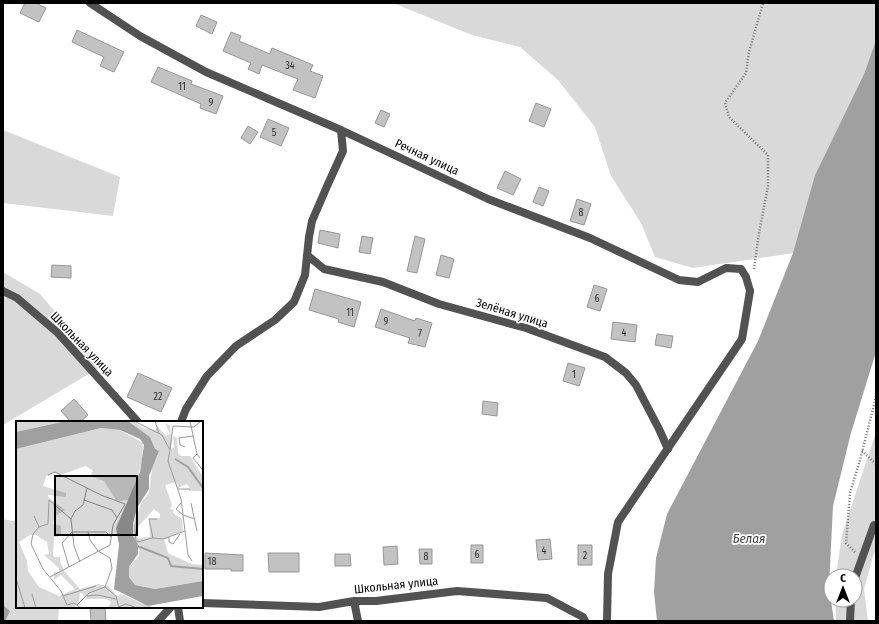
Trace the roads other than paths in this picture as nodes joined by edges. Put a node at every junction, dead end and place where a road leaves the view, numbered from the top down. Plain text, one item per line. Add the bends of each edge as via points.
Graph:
1 (90, 3) edge
2 (341, 130) junction
3 (307, 255) junction
4 (3, 291) edge
5 (137, 421) edge
6 (181, 421) edge
7 (668, 449) junction
8 (874, 525) dead end
9 (858, 568) edge
10 (354, 601) junction
11 (203, 602) edge
12 (170, 608) edge
13 (178, 608) edge
14 (851, 608) edge
15 (158, 621) edge
16 (180, 621) edge
17 (358, 621) edge
18 (586, 621) edge
19 (607, 621) edge
20 (850, 621) edge

1 - 2 street, Речная улица via 140,36 206,72
2 - 3 street via 343,151 312,221
2 - 7 street, Речная улица via 488,199 590,238 679,280 698,282 726,268 741,269 750,291 742,339
3 - 6 street via 305,275 294,302 275,320 236,346 207,376
3 - 7 street, Зелёная улица via 324,269 383,282 439,304 526,328 605,357 626,373 636,385
4 - 5 street, Школьная улица via 17,298 58,332
7 - 19 street via 618,522 608,574
8 - 9 street
10 - 11 street, Школьная улица via 319,607
10 - 17 street
10 - 18 street, Школьная улица via 457,591 547,598
12 - 15 street
13 - 16 street
14 - 20 street

